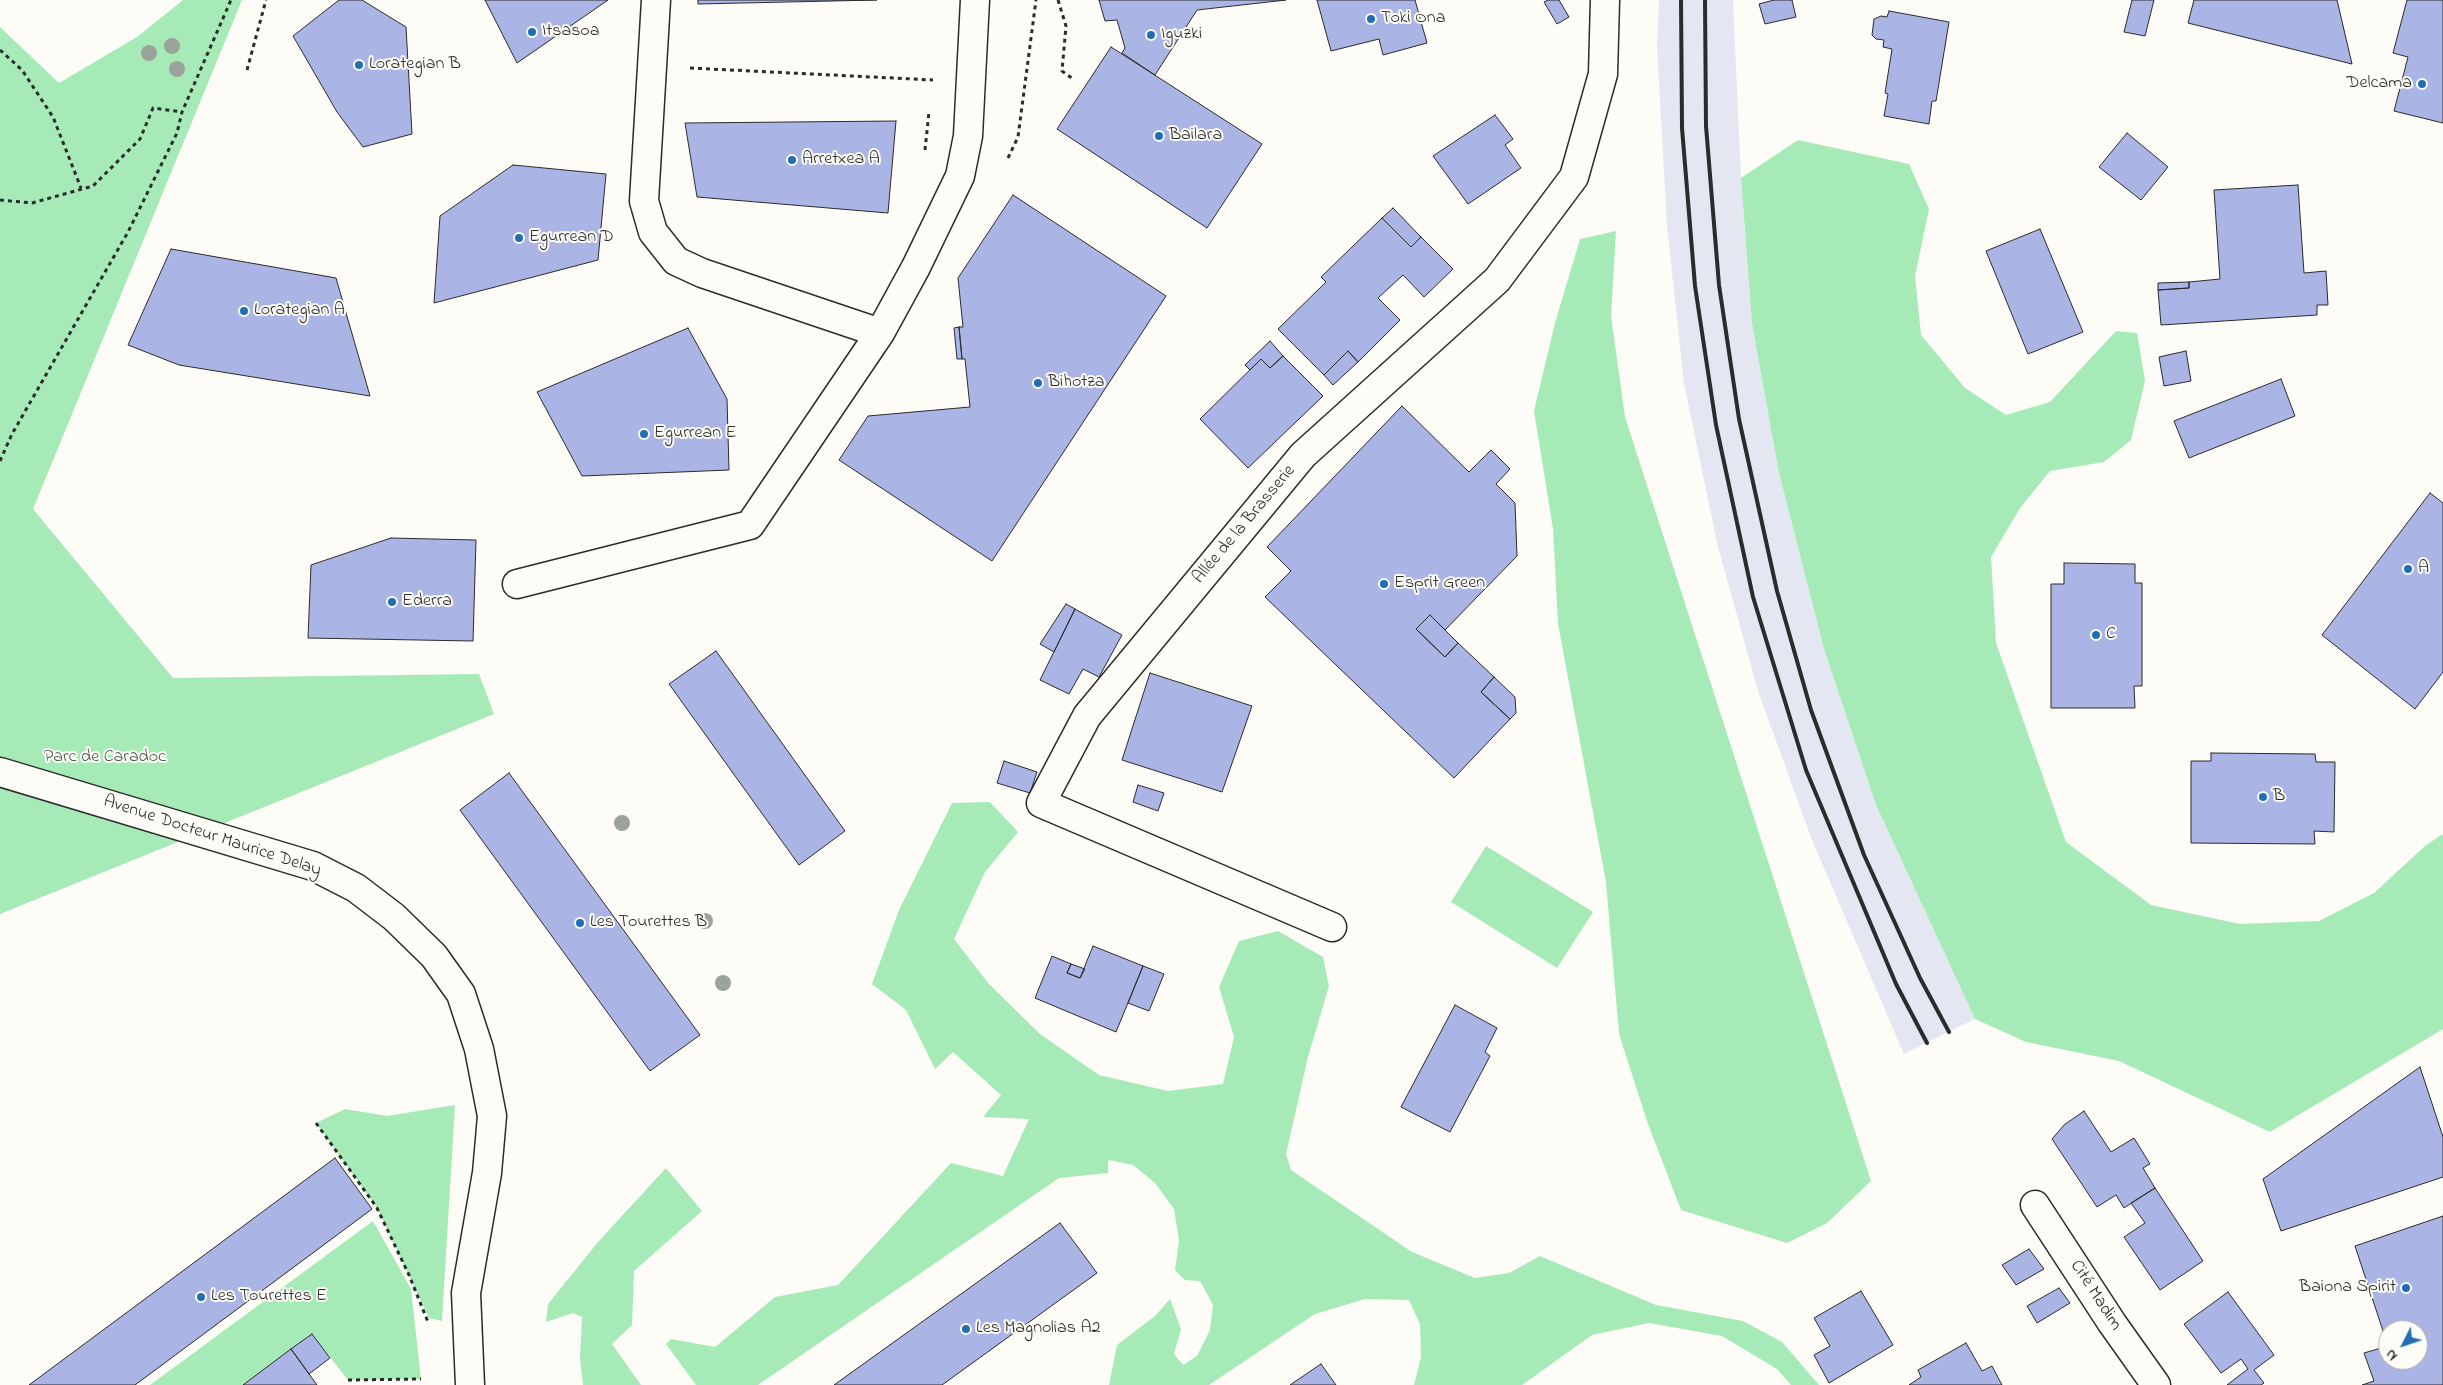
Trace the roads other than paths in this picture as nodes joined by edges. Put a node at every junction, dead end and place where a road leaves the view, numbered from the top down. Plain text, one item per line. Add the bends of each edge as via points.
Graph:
1 (656, 0) edge
2 (975, 0) edge
3 (1605, 0) edge
4 (880, 333) junction
5 (518, 584) dead end
6 (0, 772) edge
7 (1332, 927) dead end
8 (2035, 1205) dead end
9 (470, 1385) edge
10 (2156, 1385) edge

1 - 4 street via 644,202 653,232 676,262
2 - 4 street via 968,136 960,176
3 - 7 street, Allée de la Brasserie via 1603,74 1574,177 1497,280 1304,456 1087,716 1041,803
4 - 5 street via 750,525
6 - 9 street, Avenue Docteur Maurice Delay via 313,866 356,888 394,917 434,956 461,994 479,1049 492,1116 487,1173 466,1292
8 - 10 street, Cité Madim

